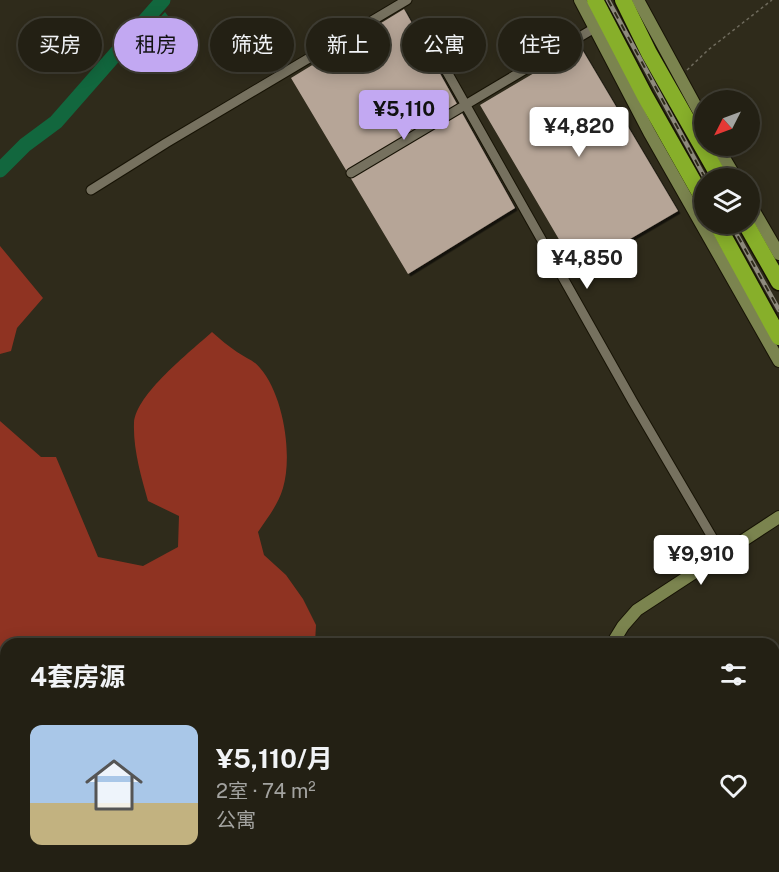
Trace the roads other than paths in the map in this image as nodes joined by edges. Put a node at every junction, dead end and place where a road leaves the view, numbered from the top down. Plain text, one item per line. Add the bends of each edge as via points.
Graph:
1 (407, 0) edge
2 (580, 0) edge
3 (595, 0) edge
4 (623, 0) edge
5 (638, 0) edge
6 (600, 25) junction
7 (448, 72) edge
8 (673, 79) junction
9 (466, 104) junction
10 (694, 108) edge
11 (715, 168) edge
12 (351, 173) dead end
13 (694, 183) edge
14 (92, 190) dead end
15 (760, 221) edge
16 (722, 234) edge
17 (752, 234) edge
18 (779, 254) edge
19 (779, 282) edge
20 (779, 337) edge
21 (779, 362) edge
22 (779, 517) edge
23 (722, 554) junction
24 (616, 638) edge

1 - 14 street
2 - 6 street
3 - 6 highway
4 - 8 highway
5 - 8 street
6 - 9 street
6 - 13 highway
6 - 21 street via 660,152
7 - 9 street
8 - 10 street
8 - 11 highway
9 - 12 street
9 - 23 street
15 - 18 street
16 - 20 highway
17 - 19 highway
22 - 23 street
23 - 24 street via 637,610

